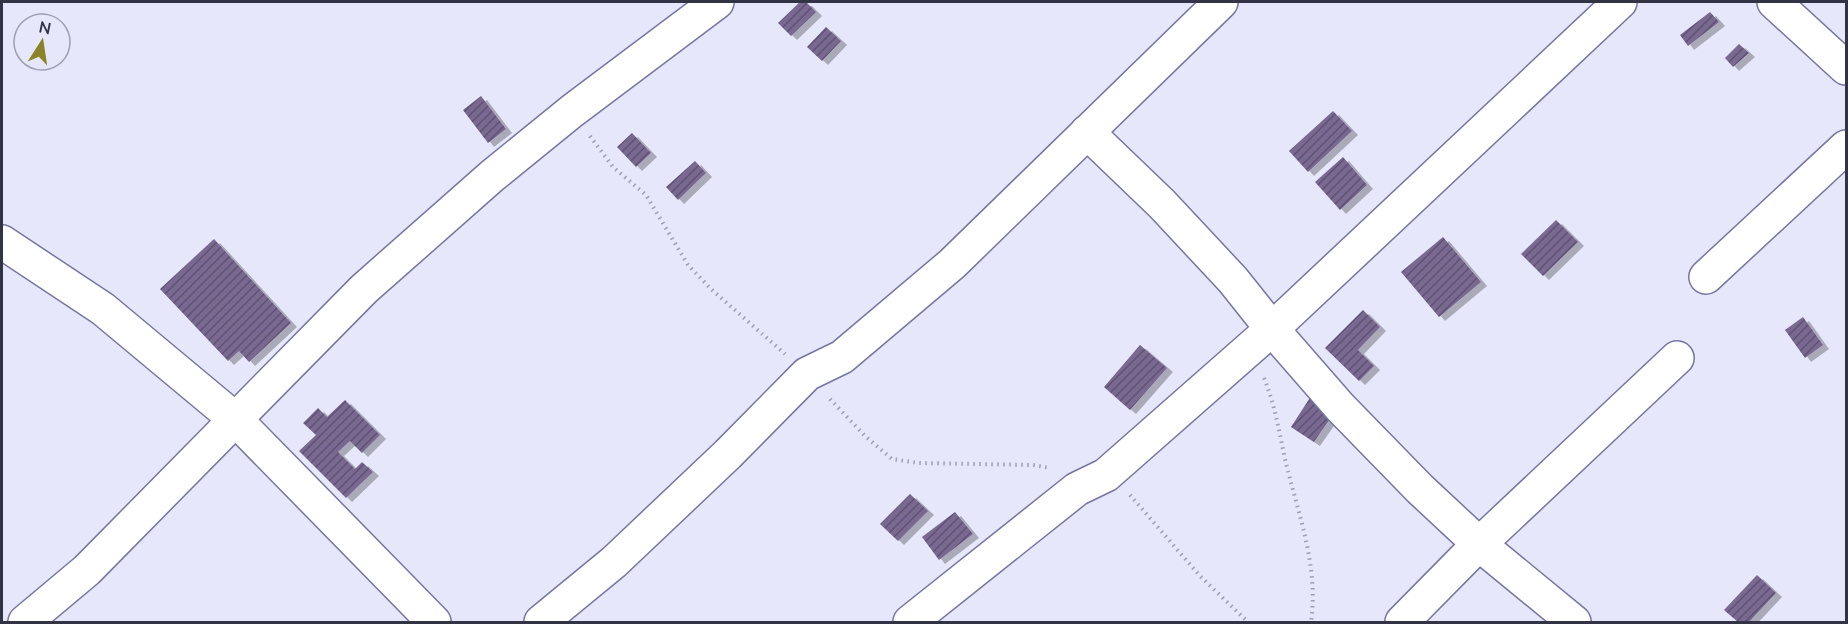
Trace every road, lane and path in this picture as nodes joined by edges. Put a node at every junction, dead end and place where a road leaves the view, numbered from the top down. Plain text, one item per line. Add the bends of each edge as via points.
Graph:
1 (717, 2) edge
2 (1221, 2) edge
3 (1620, 2) edge
4 (1774, 2) edge
5 (1846, 68) edge
6 (572, 111) junction
7 (1087, 132) junction
8 (1846, 147) edge
9 (2, 242) edge
10 (1706, 277) dead end
11 (1262, 338) junction
12 (1677, 358) dead end
13 (807, 374) junction
14 (235, 419) junction
15 (1053, 469) dead end
16 (1106, 475) junction
17 (1479, 544) junction
18 (25, 622) edge
19 (434, 622) edge
20 (541, 622) edge
21 (910, 622) edge
22 (1248, 622) edge
23 (1311, 622) edge
24 (1402, 622) edge
25 (1574, 622) edge

1 - 6 street
2 - 7 street
3 - 11 street
4 - 5 street
6 - 13 path via 613,167 646,195 688,265
6 - 14 street via 363,289
7 - 11 street via 1233,280
7 - 13 street via 952,264 842,357
8 - 10 street
9 - 14 street via 102,309
11 - 16 street
11 - 17 street via 1340,407
11 - 23 path via 1285,457 1311,556 1315,596
12 - 17 street
13 - 15 path via 892,459
13 - 20 street via 614,562
14 - 18 street via 87,570
14 - 19 street
16 - 21 street via 1077,489
16 - 22 path via 1121,485 1200,576
17 - 24 street
17 - 25 street

